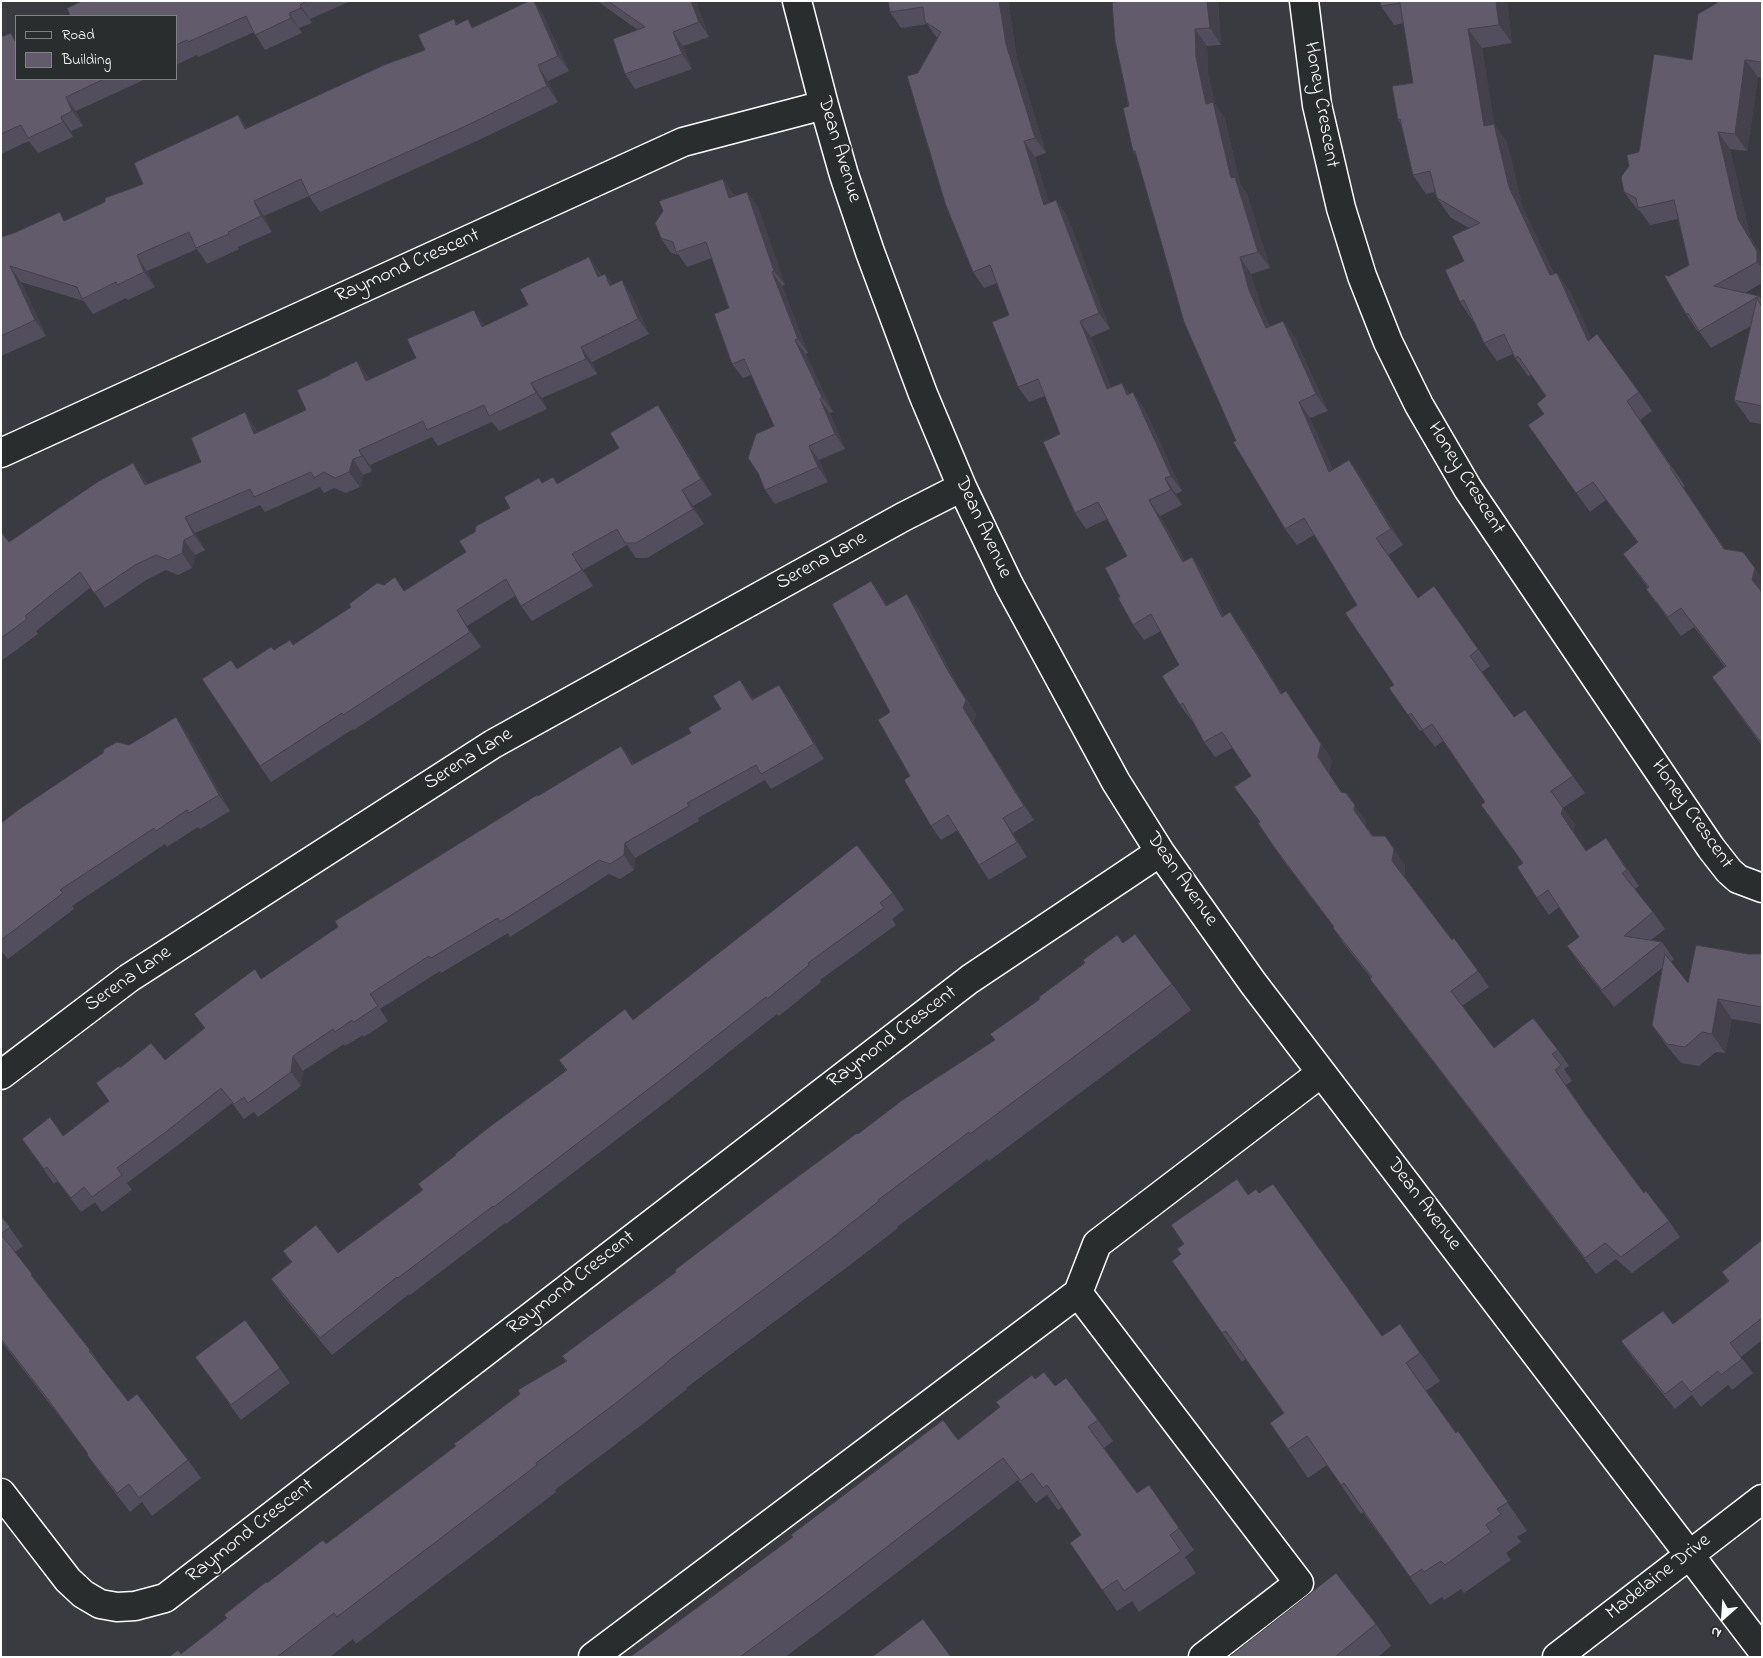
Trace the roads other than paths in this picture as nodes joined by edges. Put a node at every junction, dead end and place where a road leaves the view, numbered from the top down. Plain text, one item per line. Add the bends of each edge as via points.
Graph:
1 (797, 1) edge
2 (1304, 1) edge
3 (824, 106) junction
4 (1, 453) edge
5 (962, 487) junction
6 (1160, 852) junction
7 (1762, 888) edge
8 (1321, 1073) junction
9 (1, 1075) edge
10 (1078, 1292) junction
11 (1, 1493) edge
12 (1762, 1499) edge
13 (1689, 1555) junction
14 (1762, 1650) edge
15 (594, 1657) edge
16 (1203, 1657) edge
17 (1557, 1657) edge

1 - 3 street, Dean Avenue
2 - 7 street, Honey Crescent via 1316,105 1340,208 1375,309 1419,405 1468,489 1711,848 1738,879
3 - 4 street, Raymond Crescent via 683,142
3 - 5 street, Dean Avenue via 870,252
5 - 6 street, Dean Avenue via 1036,636 1116,782
5 - 9 street, Serena Lane via 494,744 129,978
6 - 8 street, Dean Avenue
6 - 11 street, Raymond Crescent via 970,979 165,1598 135,1606 117,1606 100,1604 83,1594 68,1580
8 - 10 street via 1097,1244
8 - 13 street, Dean Avenue
10 - 15 street
10 - 16 street via 1299,1583
12 - 13 street, Madelaine Drive
13 - 14 street, Dean Avenue
13 - 17 street, Madelaine Drive

